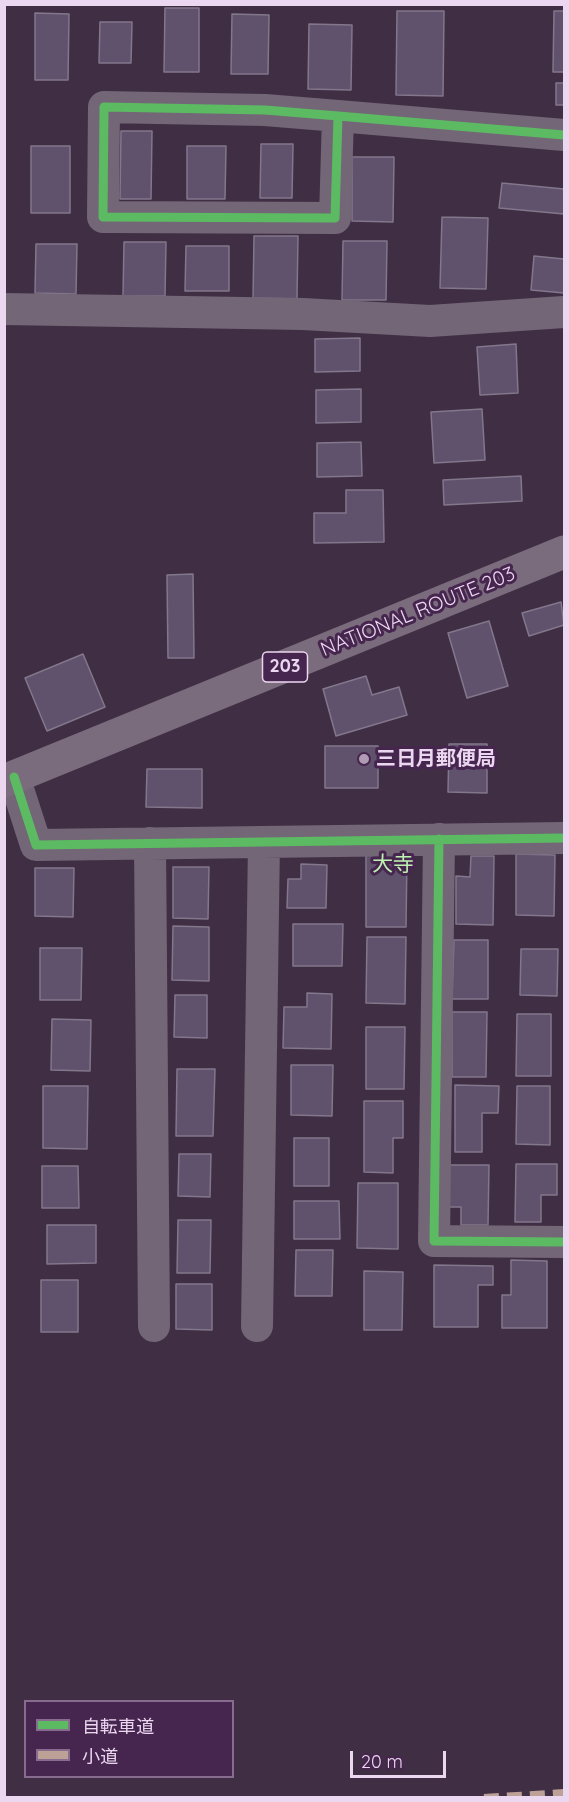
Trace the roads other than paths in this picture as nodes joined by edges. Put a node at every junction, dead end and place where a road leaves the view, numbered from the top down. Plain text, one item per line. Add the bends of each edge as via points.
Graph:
1 (338, 116) junction
2 (564, 135) edge
3 (4, 309) edge
4 (564, 312) edge
5 (564, 552) edge
6 (9, 779) edge
7 (564, 838) edge
8 (439, 839) junction
9 (264, 842) junction
10 (150, 843) junction
11 (564, 1242) edge
12 (154, 1326) dead end
13 (257, 1326) dead end

1 - 1 street via 335,218 103,217 104,107 265,110
1 - 2 street
3 - 4 street via 430,321
5 - 6 highway, NATIONAL ROUTE 203 / 203
6 - 10 street via 36,845
7 - 8 street
8 - 9 street
8 - 11 street via 434,1241
9 - 10 street
9 - 13 street
10 - 12 street

